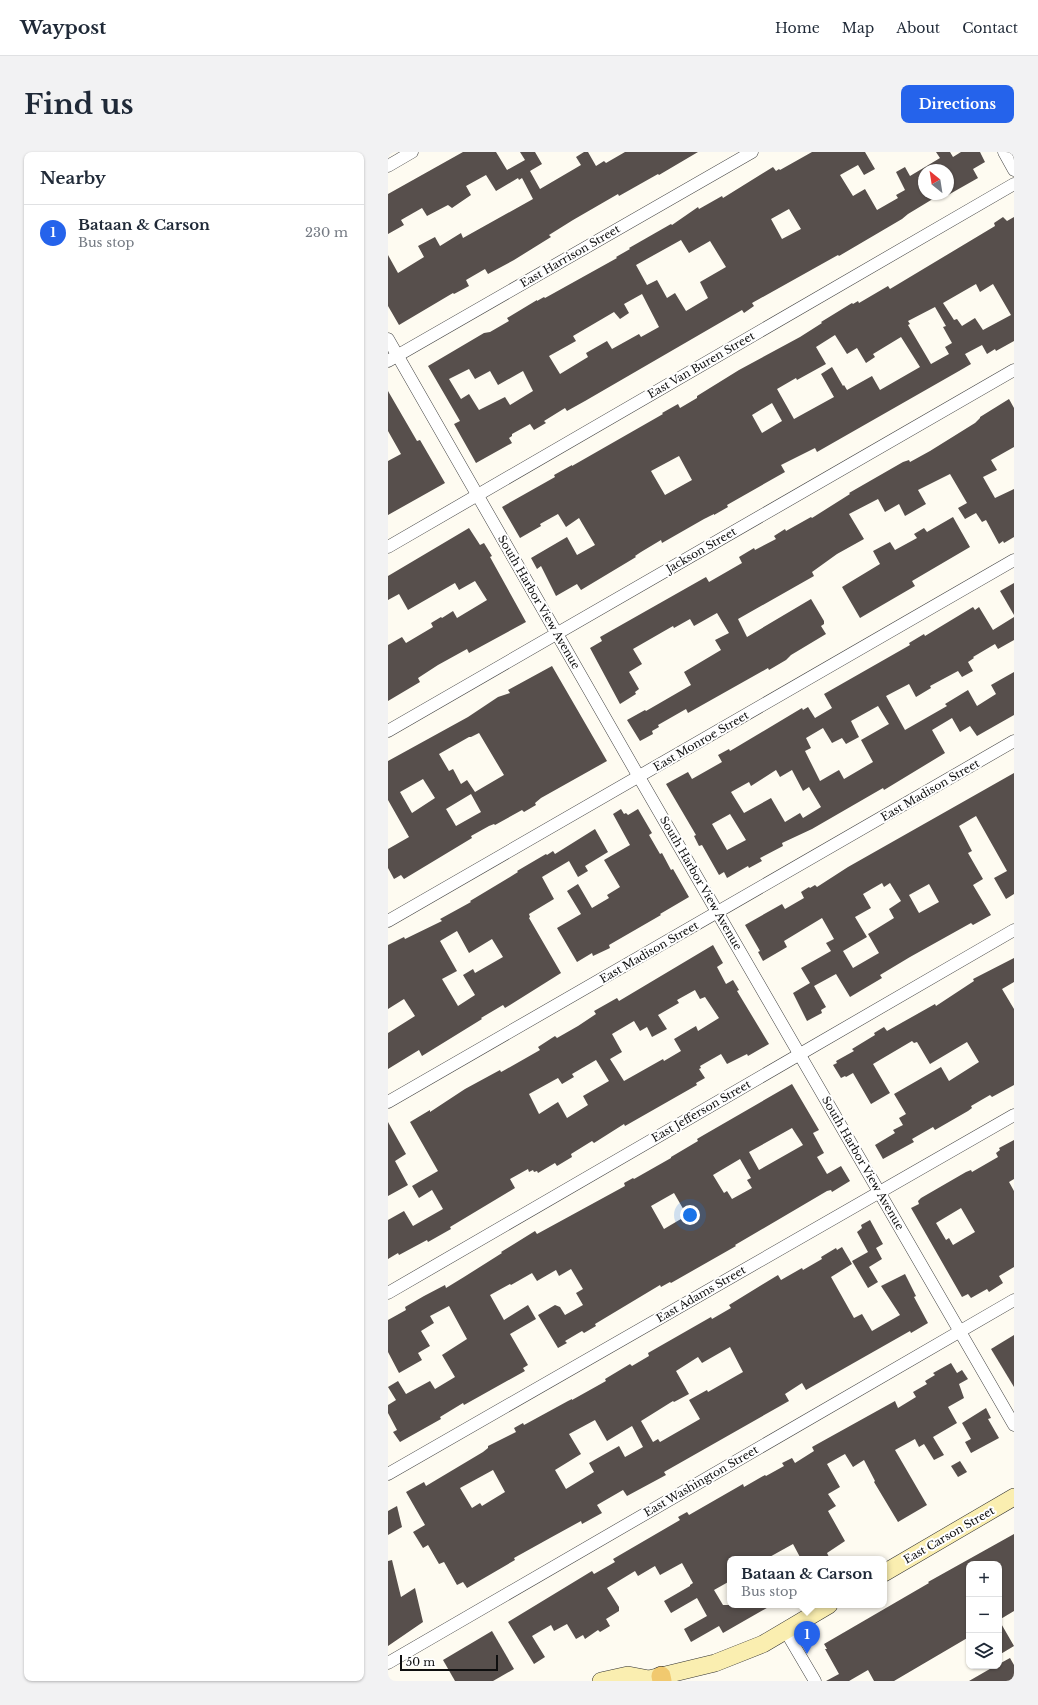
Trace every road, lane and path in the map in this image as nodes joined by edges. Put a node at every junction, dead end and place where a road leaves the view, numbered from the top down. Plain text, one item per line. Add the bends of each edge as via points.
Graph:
1 (412, 152) edge
2 (752, 152) edge
3 (1004, 152) edge
4 (388, 166) edge
5 (1014, 170) edge
6 (1014, 184) edge
7 (388, 339) edge
8 (393, 358) edge
9 (1014, 370) edge
10 (478, 495) junction
11 (388, 547) edge
12 (1014, 560) edge
13 (558, 633) junction
14 (388, 731) edge
15 (1014, 741) edge
16 (639, 777) junction
17 (718, 912) junction
18 (388, 921) edge
19 (1014, 930) edge
20 (800, 1054) junction
21 (388, 1102) edge
22 (1014, 1115) edge
23 (879, 1192) junction
24 (388, 1293) edge
25 (1014, 1300) edge
26 (960, 1331) junction
27 (1014, 1425) edge
28 (388, 1474) edge
29 (1014, 1497) edge
30 (887, 1571) edge
31 (824, 1608) edge
32 (785, 1630) junction
33 (388, 1663) edge
34 (655, 1679) edge
35 (601, 1681) edge
36 (815, 1681) edge

1 - 4 street
2 - 8 street, East Harrison Street
3 - 5 street
6 - 10 street, East Van Buren Street
7 - 8 street, South Harbor View Avenue
8 - 10 street, South Harbor View Avenue
9 - 13 street, Jackson Street
10 - 11 street, East Van Buren Street
10 - 13 street, South Harbor View Avenue
12 - 16 street, East Monroe Street
13 - 14 street, Jackson Street
13 - 16 street, South Harbor View Avenue
15 - 17 street, East Madison Street
16 - 17 street, South Harbor View Avenue
16 - 18 street, East Monroe Street
17 - 20 street, South Harbor View Avenue
17 - 21 street, East Madison Street
19 - 20 street, East Jefferson Street
20 - 23 street, South Harbor View Avenue
20 - 24 street, East Jefferson Street
22 - 23 street, East Adams Street
23 - 26 street, South Harbor View Avenue
23 - 28 street, East Adams Street
25 - 26 street, East Washington Street
26 - 27 street, South Harbor View Avenue
26 - 33 street, East Washington Street
29 - 30 main road, East Carson Street
31 - 32 main road
32 - 34 main road via 740,1654
32 - 36 street
34 - 35 main road via 628,1675

